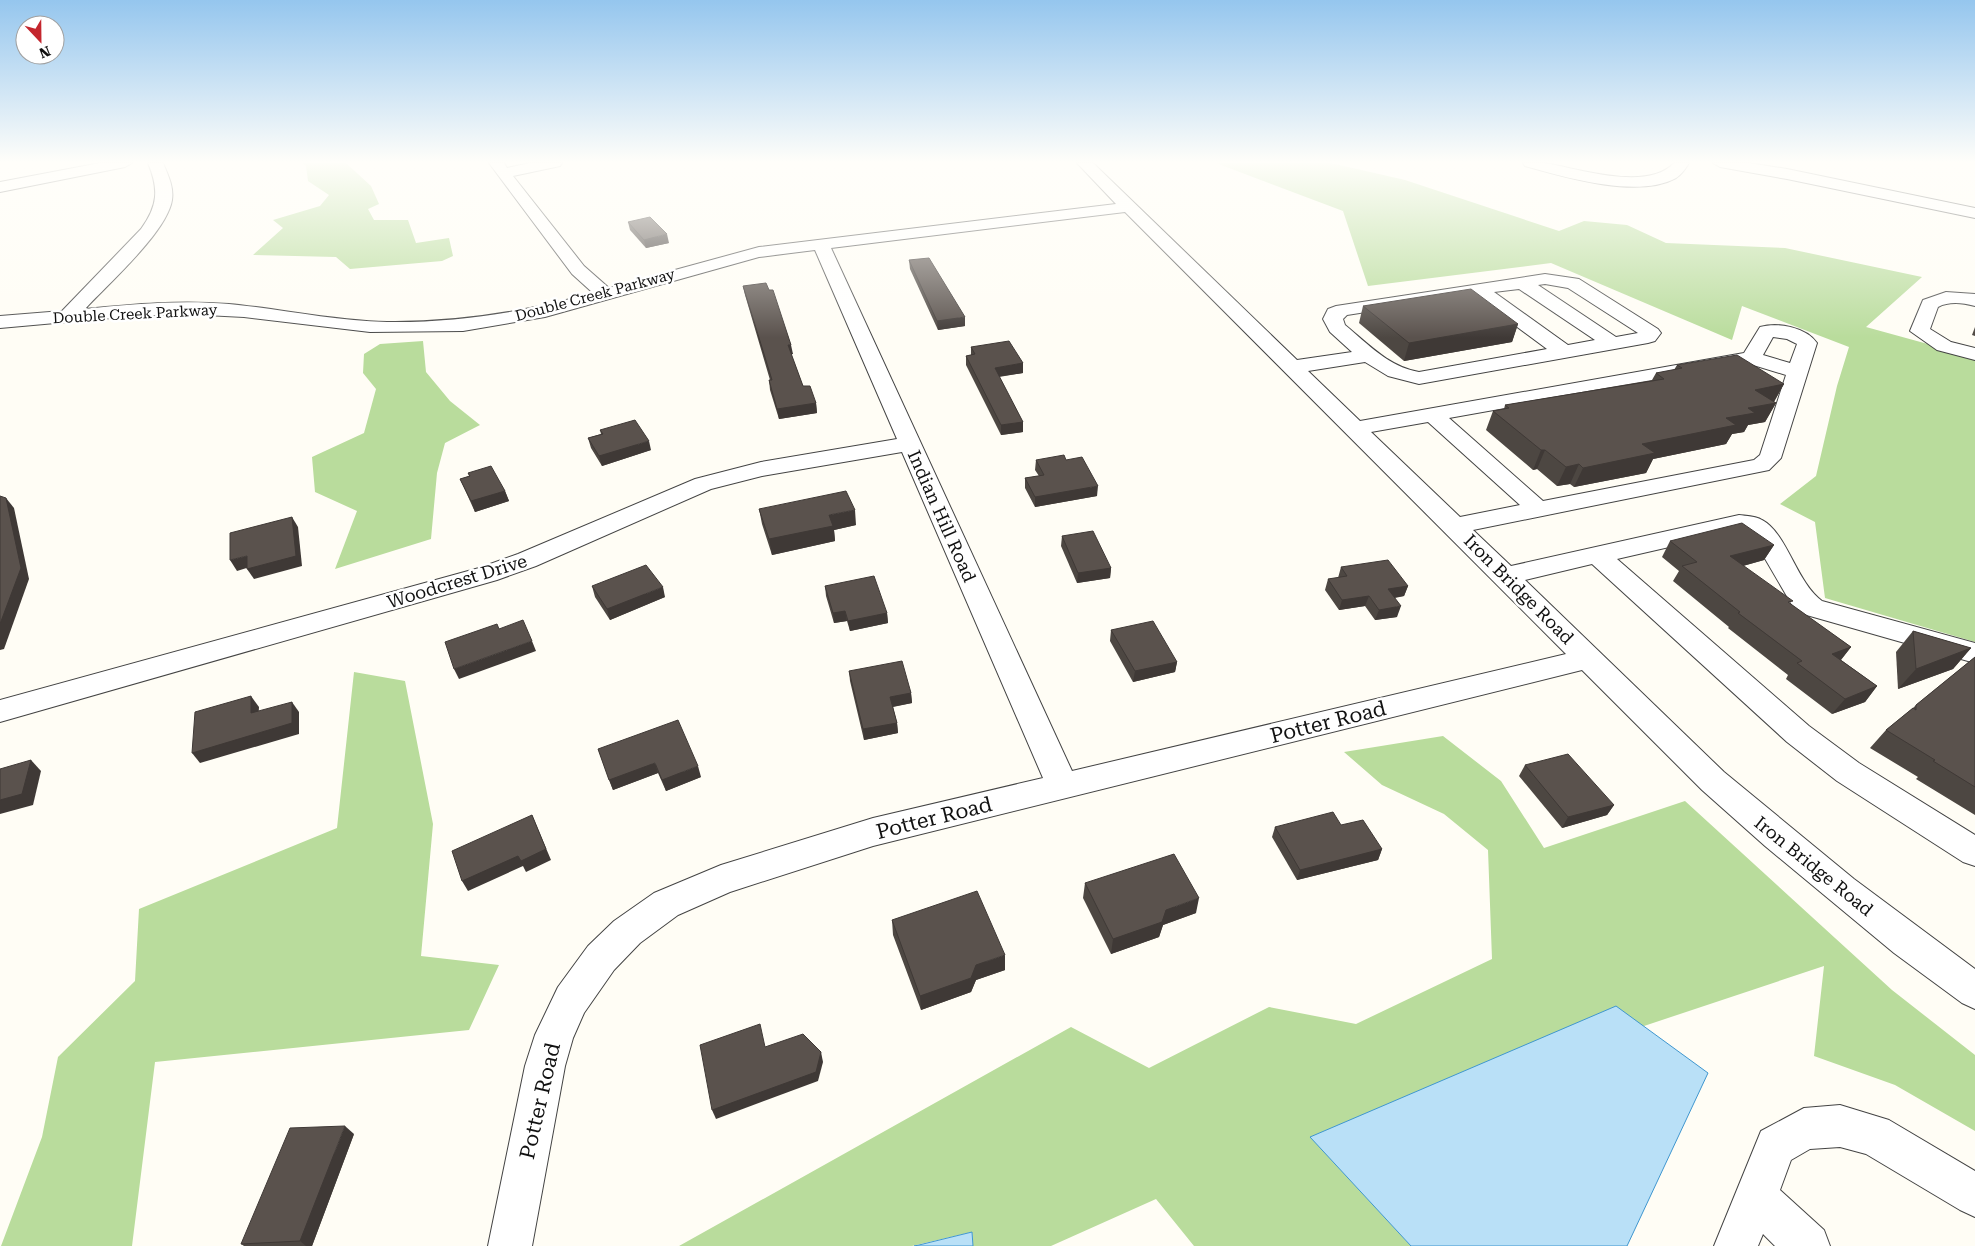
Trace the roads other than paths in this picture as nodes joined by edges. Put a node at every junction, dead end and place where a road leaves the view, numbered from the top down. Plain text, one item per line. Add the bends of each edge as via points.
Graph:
1 (155, 221) edge
2 (540, 221) edge
3 (1010, 221) edge
4 (1142, 221) edge
5 (821, 244) junction
6 (1521, 282) junction
7 (1477, 289) junction
8 (605, 294) junction
9 (1975, 300) edge
10 (67, 317) junction
11 (0, 322) edge
12 (1352, 340) junction
13 (1612, 343) junction
14 (1564, 352) junction
15 (1975, 354) edge
16 (1369, 355) junction
17 (1751, 358) junction
18 (1286, 360) junction
19 (1796, 371) junction
20 (1433, 415) junction
21 (1356, 428) junction
22 (910, 444) junction
23 (1538, 509) junction
24 (1454, 526) junction
25 (1597, 555) junction
26 (1505, 576) junction
27 (1975, 653) edge
28 (1588, 659) junction
29 (0, 711) edge
30 (1063, 787) junction
31 (1975, 852) edge
32 (1975, 991) edge
33 (1975, 1194) edge
34 (1755, 1197) junction
35 (510, 1246) edge
36 (1736, 1246) edge
37 (1808, 1246) edge

1 - 10 street
2 - 8 street via 578,270
3 - 5 street, Double Creek Parkway
4 - 18 street, Iron Bridge Road
5 - 8 street, Double Creek Parkway via 737,257
5 - 22 street, Indian Hill Road
6 - 7 street
6 - 13 street
6 - 13 street via 1545,278 1573,282 1651,333 1648,337
7 - 12 street via 1343,310 1333,319 1337,328
7 - 14 street
8 - 10 street, Double Creek Parkway via 517,317 422,328 357,326 213,309 167,309
9 - 15 street via 1958,296 1940,298 1930,304 1920,331 1944,346
10 - 11 street, Double Creek Parkway
12 - 16 street
12 - 18 street
13 - 14 street
14 - 16 street via 1419,378 1405,377
16 - 18 street
17 - 19 street
17 - 19 street via 1766,331 1774,330 1807,343
17 - 20 street
18 - 21 street, Iron Bridge Road
19 - 23 street via 1770,458 1761,465
20 - 21 street
20 - 23 street
21 - 24 street, Iron Bridge Road
22 - 29 street, Woodcrest Drive via 725,478 686,491 488,574
22 - 30 street, Indian Hill Road
23 - 24 street
24 - 26 street, Iron Bridge Road
25 - 26 street
25 - 27 street via 1739,523 1753,525 1763,533 1801,599 1813,608
25 - 31 street via 1798,734 1848,772
26 - 28 street, Iron Bridge Road
28 - 30 street, Potter Road
28 - 32 street, Iron Bridge Road via 1713,781 1802,859
30 - 35 street, Potter Road via 873,832 721,880 666,904 627,932 601,958 571,1000 554,1035
33 - 34 street via 1874,1135 1840,1126 1804,1129 1776,1146
34 - 36 street
34 - 37 street

